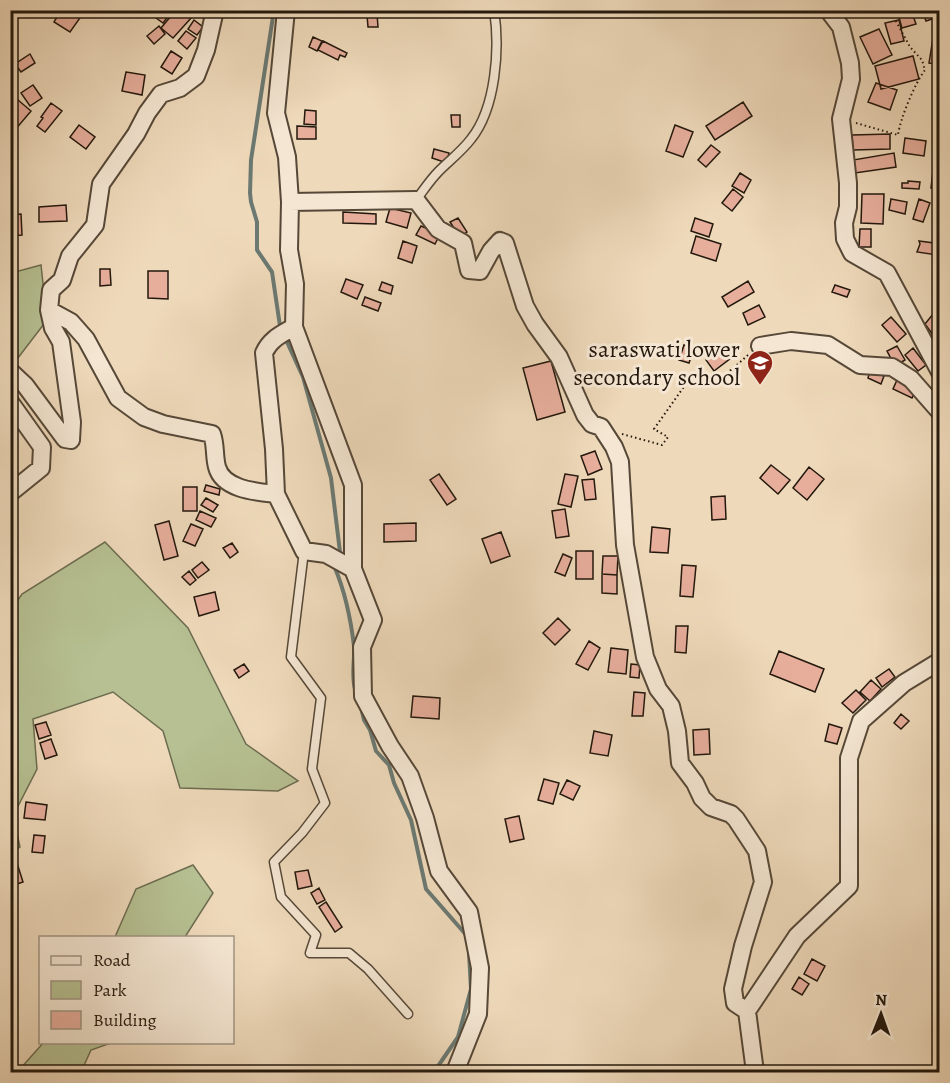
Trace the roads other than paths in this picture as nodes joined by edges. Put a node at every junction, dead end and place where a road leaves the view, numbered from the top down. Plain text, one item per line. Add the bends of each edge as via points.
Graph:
1 (215, 10) edge
2 (286, 10) edge
3 (494, 10) edge
4 (828, 10) edge
5 (416, 200) junction
6 (290, 202) junction
7 (49, 310) junction
8 (294, 327) junction
9 (760, 346) road end
10 (10, 371) edge
11 (939, 372) edge
12 (10, 402) edge
13 (939, 412) edge
14 (10, 493) edge
15 (276, 494) junction
16 (304, 551) junction
17 (353, 569) junction
18 (939, 661) edge
19 (747, 1011) junction
20 (408, 1014) dead end
21 (455, 1072) edge
22 (755, 1072) edge

1 - 7 street via 196,76 180,88 162,94 101,184 95,225 70,256 62,280 51,290
2 - 6 street via 276,113 287,158
3 - 5 lane via 494,75 484,119
4 - 11 street via 841,27 850,63 841,119 848,183 845,239 852,253 887,273
5 - 6 street
5 - 19 street via 438,229 463,243 469,270 480,271 495,245 504,241 525,306 559,357 585,415 601,427 614,447 620,462 626,545 645,657 658,689 671,706 680,763 702,798 736,819 757,851 763,876 734,989 735,1003
6 - 8 street
7 - 10 street via 61,342 71,440 64,439
7 - 15 street via 71,322 86,339 118,398 144,417 212,434 218,470 231,484 246,491
8 - 15 street via 268,344 264,353
8 - 17 street via 353,485
9 - 13 street via 791,341 828,345 860,365 892,368 911,379
12 - 14 street via 42,447 41,468
15 - 16 street
16 - 17 street via 326,554
16 - 20 lane via 291,657 321,698 312,769 325,803 274,862 281,897 316,935 310,953 350,953
17 - 21 street via 373,620 362,647 363,696 410,776 439,871 469,912 476,946 480,968 478,1014
18 - 19 street via 904,683 861,721 849,758 849,886 798,936
19 - 22 street

